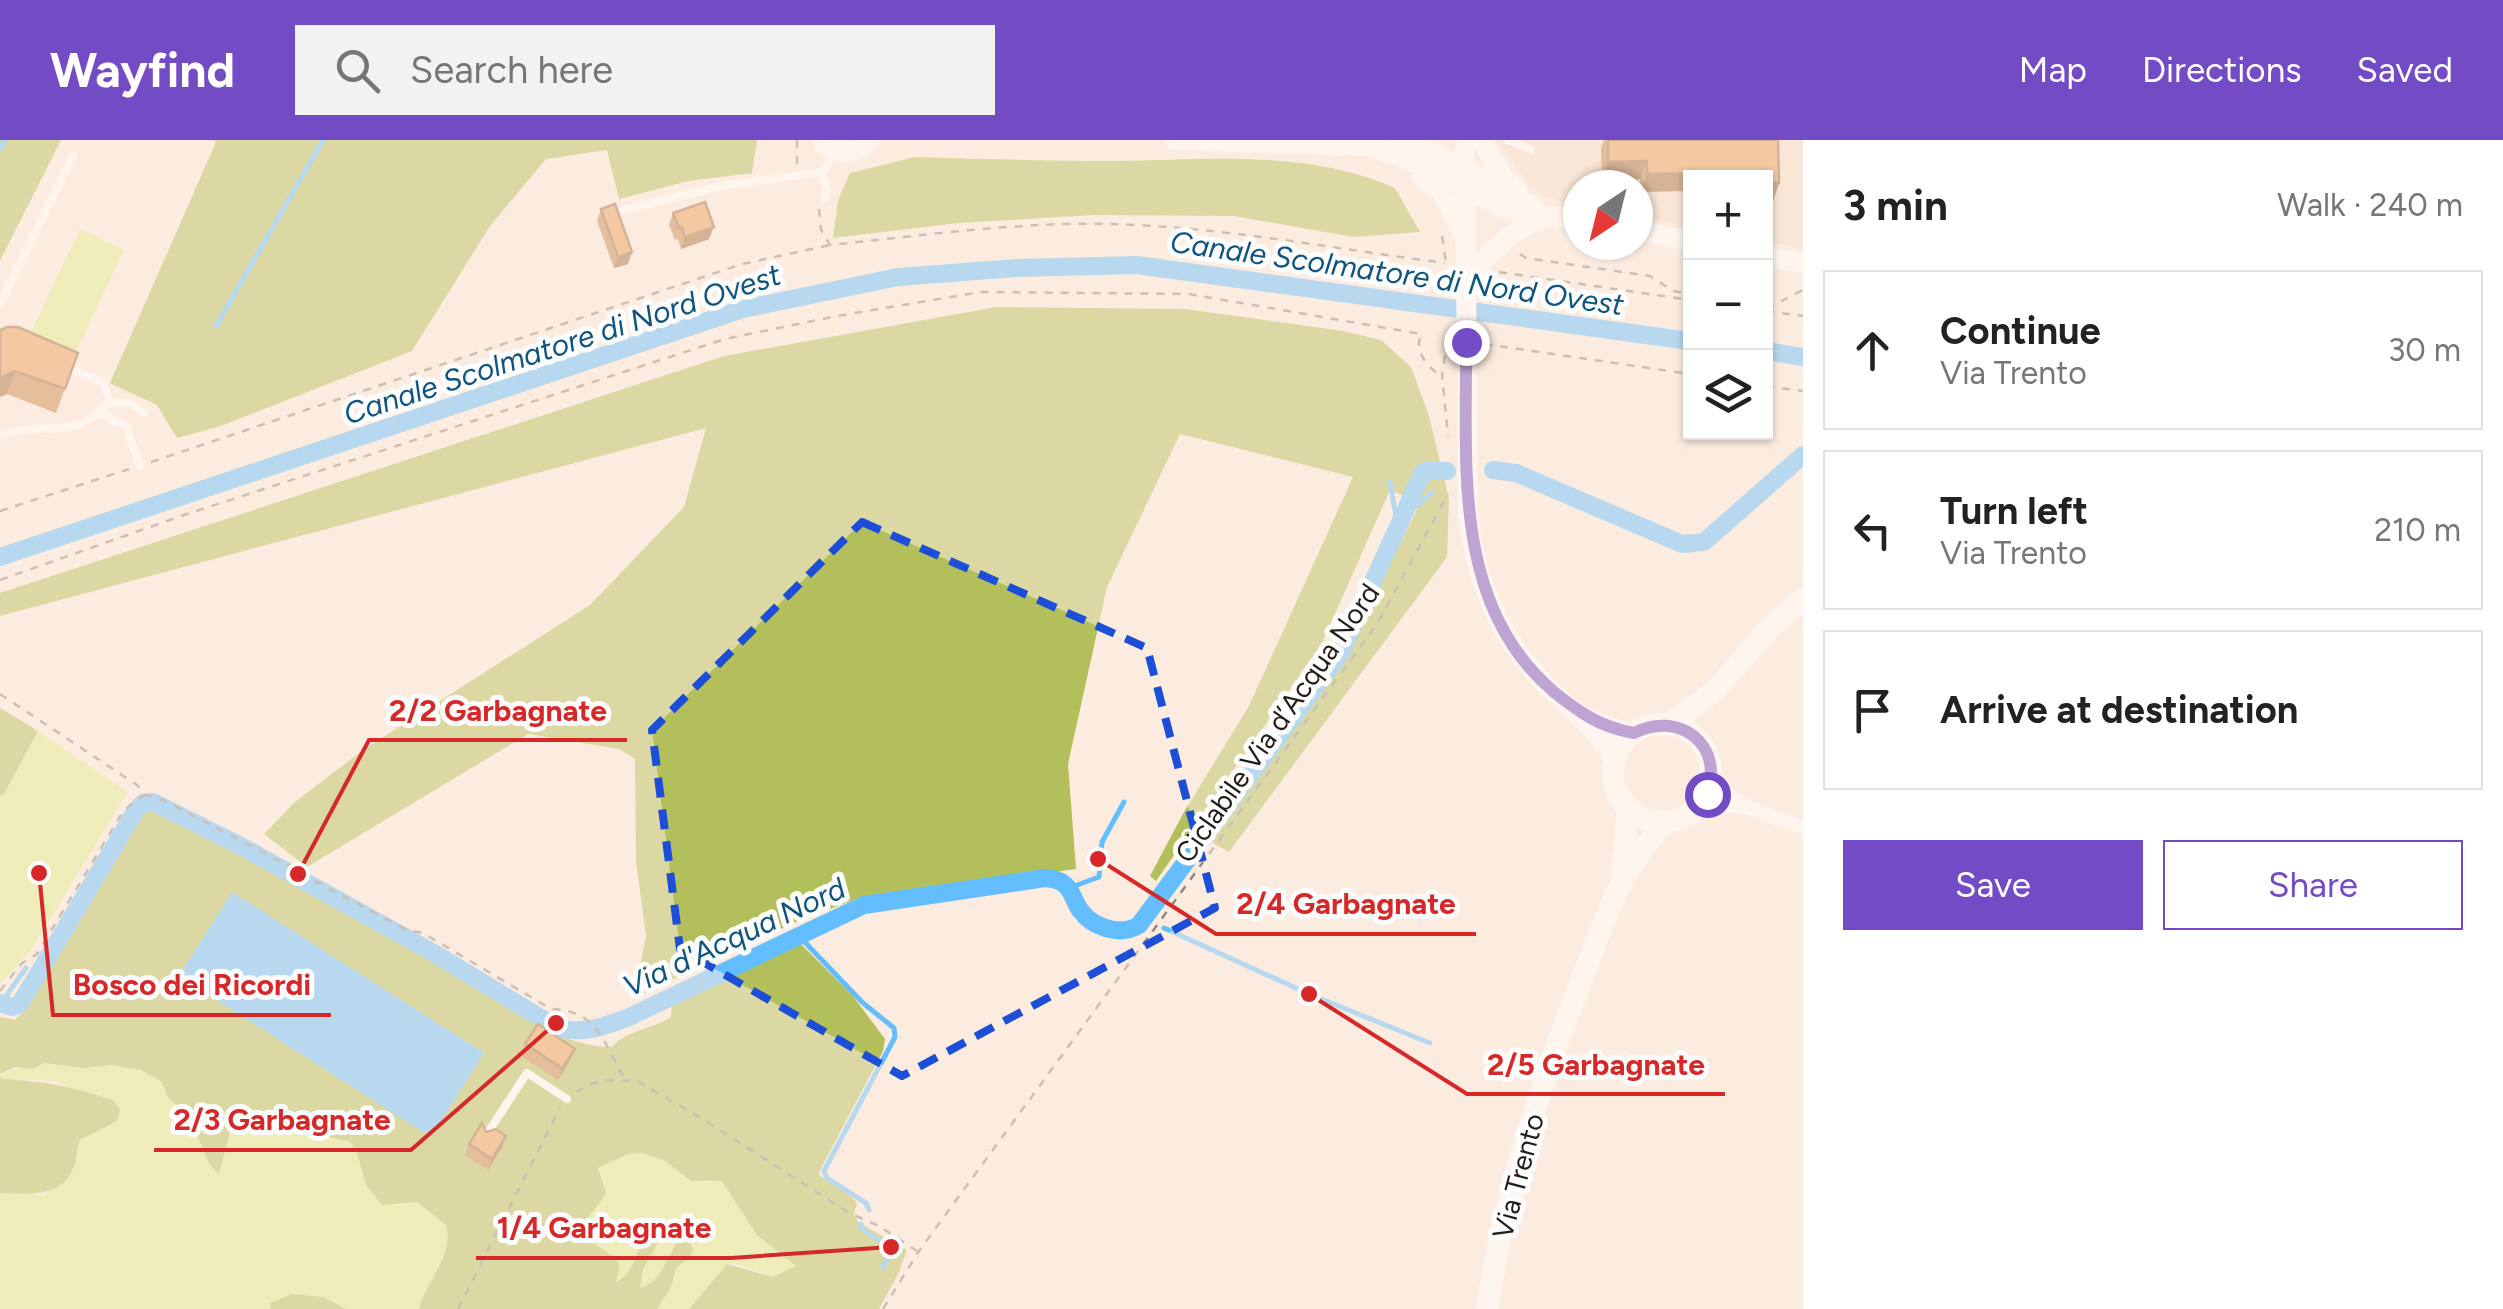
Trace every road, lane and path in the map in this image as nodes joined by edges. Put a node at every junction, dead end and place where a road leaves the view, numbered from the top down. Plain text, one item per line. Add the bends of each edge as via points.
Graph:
1 (800, 140) edge
2 (869, 140) edge
3 (1174, 140) edge
4 (1397, 140) edge
5 (1465, 140) edge
6 (1482, 140) edge
7 (1508, 140) edge
8 (1307, 141) edge
9 (828, 145) edge
10 (1531, 150) dead end
11 (73, 157) dead end
12 (822, 172) junction
13 (801, 174) junction
14 (1465, 179) junction
15 (826, 194) joint
16 (622, 210) edge
17 (1557, 215) edge
18 (1437, 224) dead end
19 (1653, 234) edge
20 (1504, 238) junction
21 (1683, 240) edge
22 (1466, 241) junction
23 (830, 245) junction
24 (1773, 257) edge
25 (1482, 263) junction
26 (1803, 263) edge
27 (1446, 264) junction
28 (1457, 277) junction
29 (1803, 290) edge
30 (1683, 295) edge
31 (1683, 296) edge
32 (0, 304) edge
33 (1773, 305) edge
34 (1773, 310) edge
35 (1803, 316) edge
36 (1460, 336) junction
37 (56, 362) edge
38 (1683, 373) edge
39 (1442, 376) junction
40 (1773, 387) edge
41 (1803, 391) edge
42 (110, 402) junction
43 (98, 412) junction
44 (144, 412) dead end
45 (0, 436) edge
46 (1448, 438) dead end
47 (140, 466) junction
48 (1450, 491) dead end
49 (0, 511) edge
50 (0, 580) edge
51 (1803, 599) edge
52 (1716, 692) junction
53 (0, 694) edge
54 (1581, 714) junction
55 (1669, 724) junction
56 (1634, 733) junction
57 (1700, 742) junction
58 (1615, 760) junction
59 (1706, 793) junction
60 (146, 795) junction
61 (1628, 807) junction
62 (1666, 822) junction
63 (1803, 828) edge
64 (1622, 878) junction
65 (0, 991) edge
66 (624, 1079) junction
67 (567, 1099) junction
68 (485, 1137) edge
69 (919, 1252) junction
70 (458, 1309) edge
71 (883, 1309) edge
72 (1488, 1309) edge

1 - 9 street
1 - 13 path
2 - 9 street via 861,148
3 - 8 street
4 - 14 street
5 - 14 street, Via Trento
6 - 17 street via 1500,173
7 - 10 lane
8 - 14 street via 1370,146
8 - 22 street via 1362,151 1432,183
9 - 12 lane
11 - 32 lane
12 - 13 lane
12 - 15 lane
13 - 16 lane
14 - 17 street
14 - 22 street, Via Trento
15 - 23 path via 818,196 821,230
17 - 20 street
18 - 27 path
19 - 21 street
20 - 25 street
20 - 30 path via 1526,258 1650,276
22 - 28 street, Via Trento
23 - 27 path via 1083,224 1170,228
23 - 47 path via 742,264
24 - 26 street
25 - 28 street
25 - 31 path via 1497,272
27 - 28 path
28 - 36 street, Via Trento
29 - 33 path
34 - 35 path
36 - 38 path
36 - 39 path
36 - 54 street, Via Trento via 1468,514 1479,572 1522,659
37 - 42 lane via 104,383
39 - 46 path
39 - 50 path via 1426,364 1421,334 1189,294 981,292 706,345
40 - 41 path
42 - 43 lane
42 - 44 lane
43 - 45 lane via 68,427
43 - 47 lane via 126,426
47 - 49 path
48 - 69 path, Ciclabile Via d’Acqua Nord via 1376,624
51 - 52 main road
52 - 55 main road
52 - 57 main road
53 - 60 path
54 - 56 street, Via Trento
54 - 58 street, Via Trento
55 - 56 main road
55 - 57 main road
56 - 58 main road
57 - 59 main road via 1712,770
58 - 61 main road, Via Trento via 1614,780
59 - 62 main road, Via Trento via 1686,816
59 - 63 street
60 - 65 path via 124,810 38,954
60 - 66 path via 301,868 551,1009 594,1022
61 - 62 main road
61 - 64 main road, Via Trento
62 - 64 main road, Via Trento
64 - 72 main road, Via Trento via 1530,1124
66 - 67 path via 594,1083
66 - 69 path via 706,1121
67 - 68 lane via 527,1072
67 - 70 path
69 - 71 path, Ciclabile Via d’Acqua Nord

